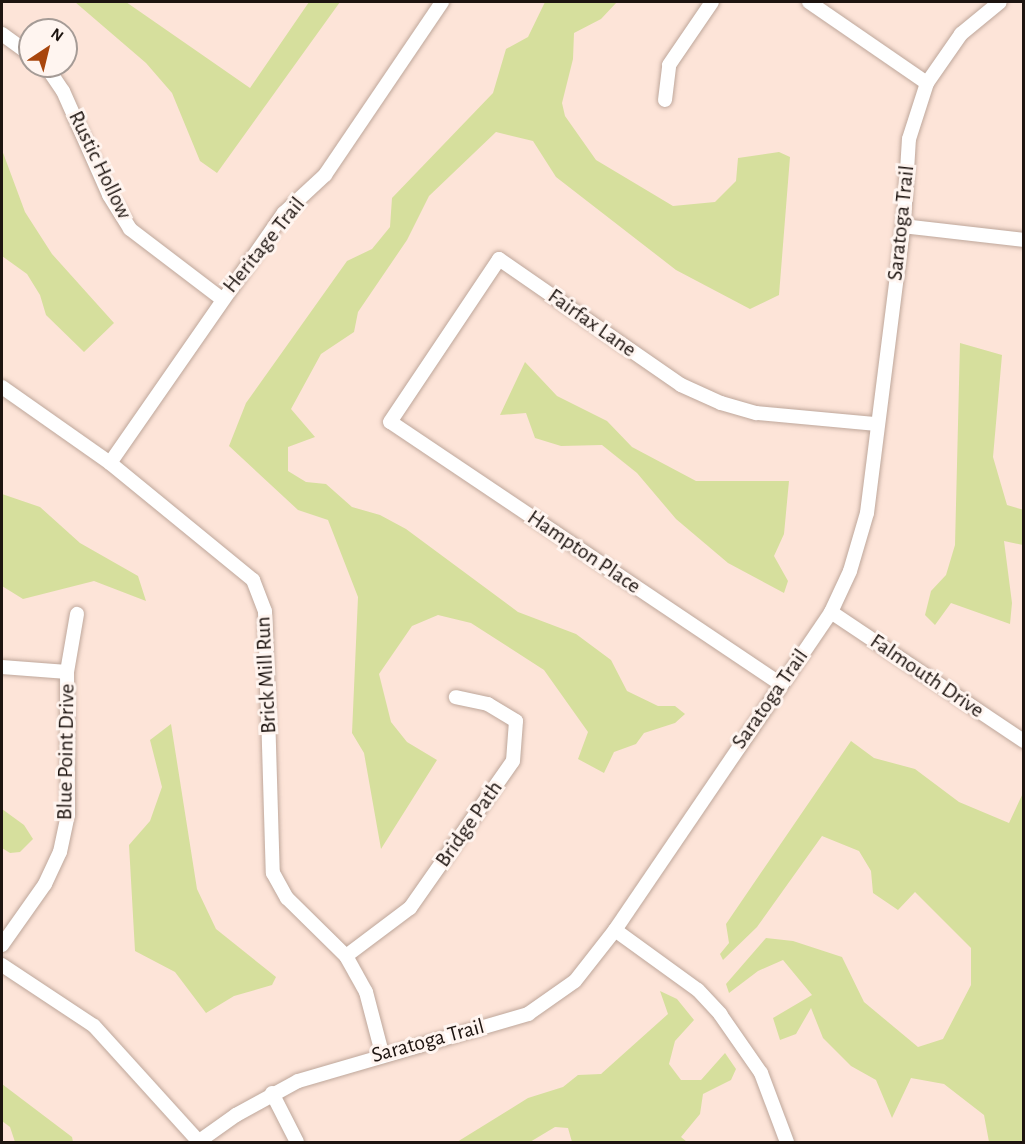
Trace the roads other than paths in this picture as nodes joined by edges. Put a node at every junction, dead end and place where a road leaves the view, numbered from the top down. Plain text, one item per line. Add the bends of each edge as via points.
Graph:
1 (442, 2) edge
2 (712, 2) edge
3 (809, 2) edge
4 (1000, 2) edge
5 (2, 34) edge
6 (18, 45) edge
7 (54, 78) edge
8 (927, 83) junction
9 (664, 100) dead end
10 (903, 226) junction
11 (1023, 240) edge
12 (222, 299) junction
13 (2, 387) edge
14 (390, 422) joint
15 (875, 424) junction
16 (111, 463) junction
17 (831, 612) junction
18 (76, 614) dead end
19 (2, 667) edge
20 (67, 672) junction
21 (779, 683) junction
22 (456, 697) dead end
23 (1023, 741) edge
24 (615, 930) junction
25 (2, 945) edge
26 (346, 956) junction
27 (2, 965) edge
28 (382, 1053) junction
29 (272, 1093) junction
30 (199, 1142) edge
31 (297, 1143) edge
32 (787, 1143) edge

1 - 12 street, Heritage Trail via 325,175 284,213
2 - 9 street via 669,65
3 - 8 street
4 - 8 street, Saratoga Trail via 961,34
5 - 6 street
7 - 12 street, Rustic Hollow via 109,195 130,229
8 - 10 street, Saratoga Trail via 909,139
10 - 11 street
10 - 15 street, Saratoga Trail
12 - 16 street, Heritage Trail
13 - 16 street, Brick Mill Run
14 - 15 street, Fairfax Lane via 499,259 681,385 721,403 757,413
14 - 21 street, Hampton Place
15 - 17 street, Saratoga Trail via 860,543
16 - 26 street, Brick Mill Run via 253,580 265,611 273,873 287,898
17 - 21 street, Saratoga Trail
17 - 23 street, Falmouth Drive
18 - 20 street, Blue Point Drive
19 - 20 street
20 - 25 street, Blue Point Drive via 68,815 60,852 45,884
21 - 24 street, Saratoga Trail
22 - 26 street, Bridge Path via 488,704 516,721 513,761 410,908
24 - 28 street, Saratoga Trail via 575,981 528,1014
24 - 32 street via 698,990 720,1014 760,1073
26 - 28 street, Brick Mill Run via 366,992
27 - 30 street via 94,1026
28 - 29 street, Saratoga Trail via 324,1070
29 - 30 street, Saratoga Trail
29 - 31 street

